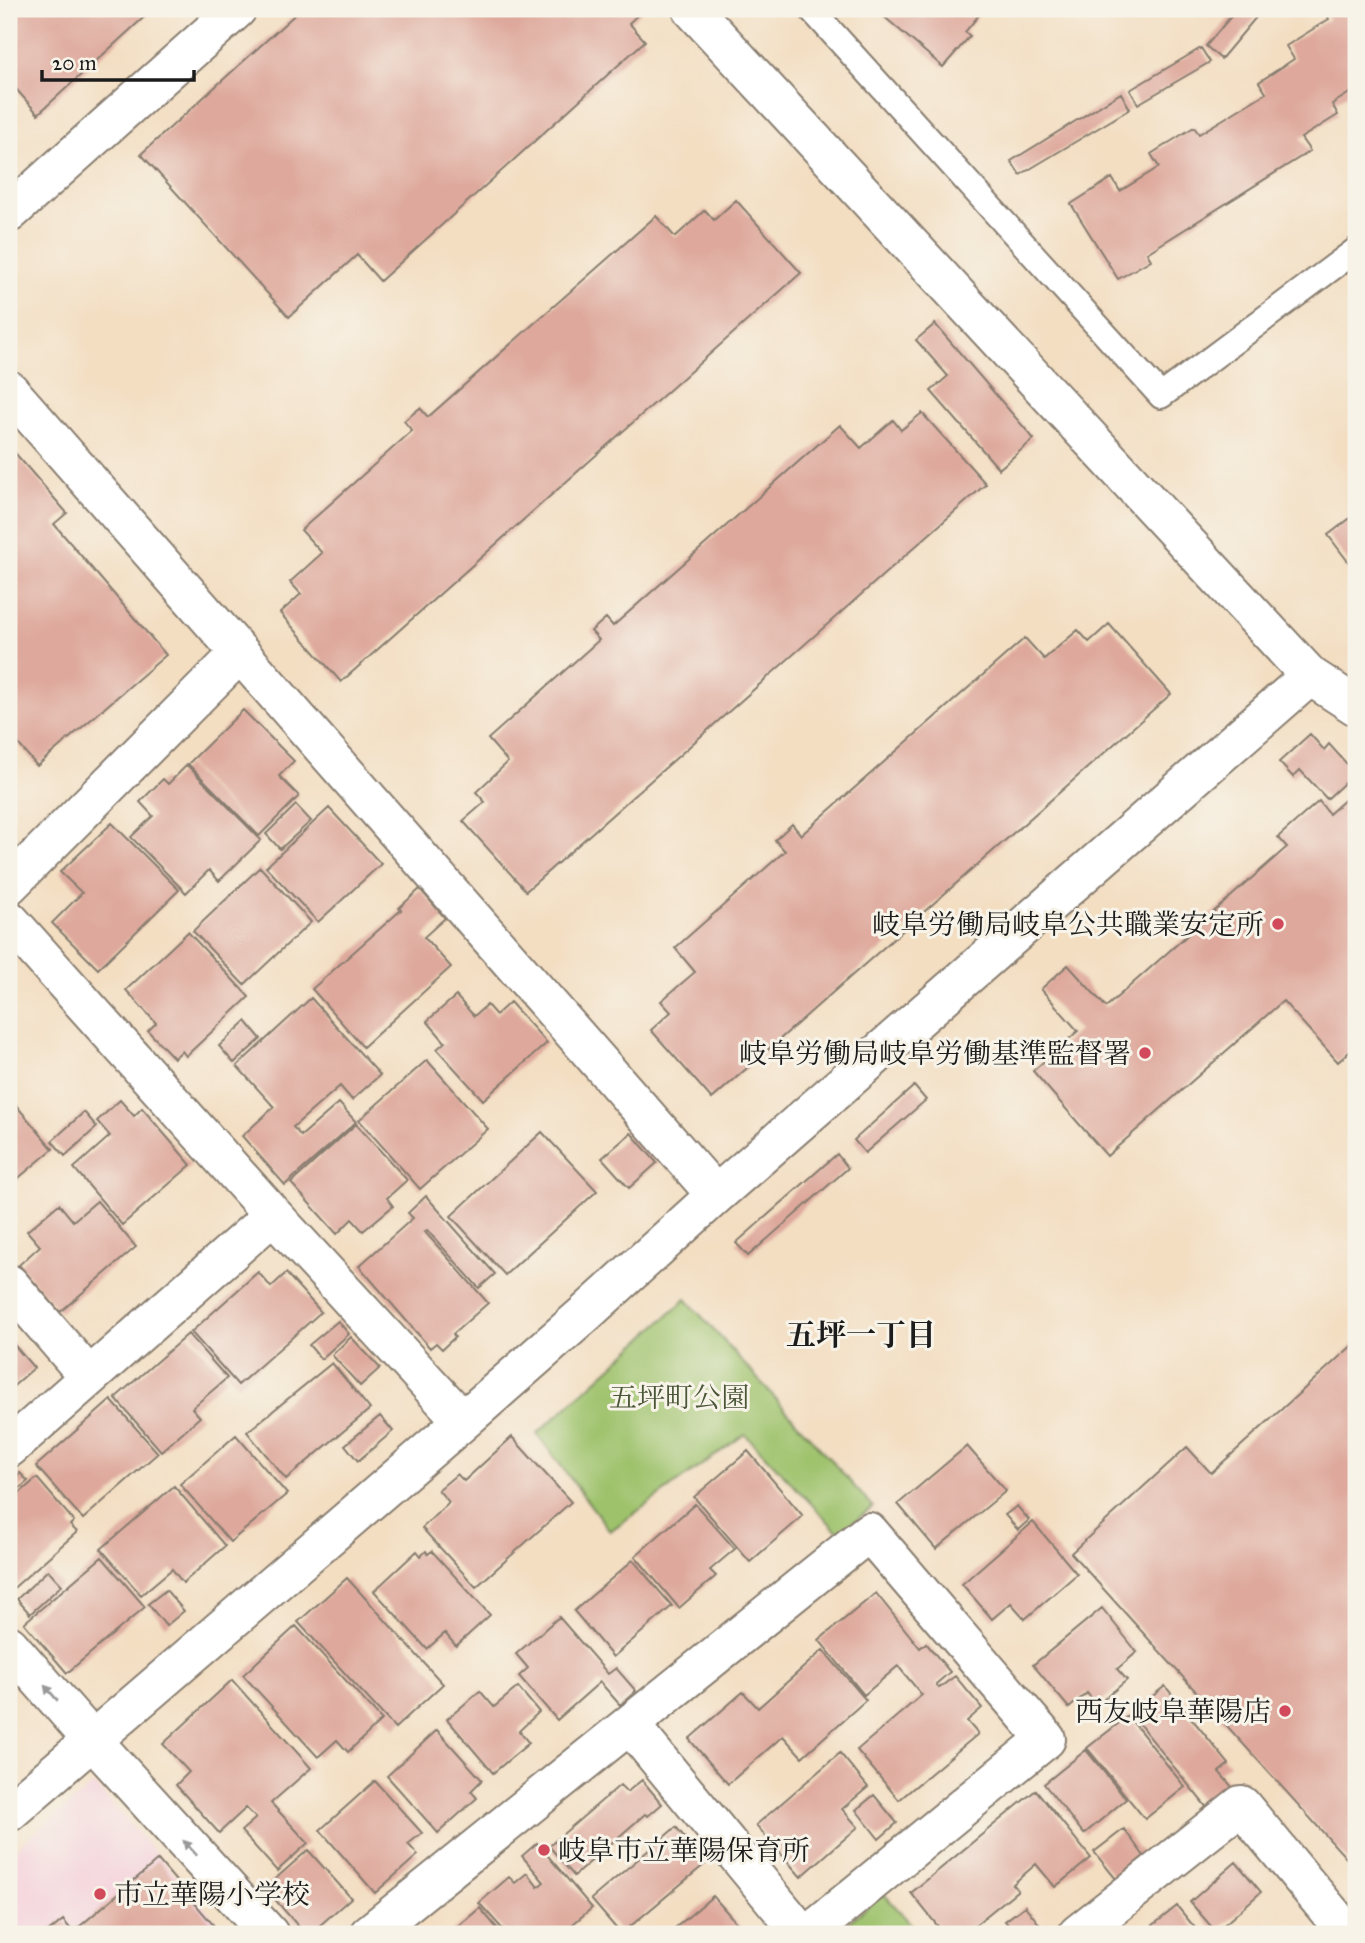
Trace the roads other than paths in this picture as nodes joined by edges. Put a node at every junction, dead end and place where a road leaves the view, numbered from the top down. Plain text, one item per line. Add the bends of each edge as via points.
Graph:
1 (237, 9) edge
2 (692, 9) edge
3 (811, 9) edge
4 (9, 213) edge
5 (1356, 250) edge
6 (9, 390) edge
7 (240, 653) junction
8 (1310, 676) junction
9 (1356, 706) edge
10 (9, 885) edge
11 (9, 920) edge
12 (716, 1195) junction
13 (274, 1215) junction
14 (9, 1284) edge
15 (89, 1377) junction
16 (463, 1421) junction
17 (9, 1448) edge
18 (9, 1645) edge
19 (630, 1725) junction
20 (93, 1741) junction
21 (9, 1812) edge
22 (269, 1934) edge
23 (369, 1934) edge
24 (802, 1934) edge
25 (807, 1934) edge
26 (1078, 1934) edge
27 (1348, 1934) edge

1 - 4 street
2 - 8 street
3 - 5 lane via 1161,396
6 - 7 street
7 - 10 street
7 - 12 street
8 - 9 street
8 - 12 street
11 - 13 street
12 - 16 street
13 - 15 street
13 - 16 street
14 - 15 street
15 - 17 street
16 - 20 street
20 -> 18 street
19 - 23 street
19 - 24 street
19 - 25 street via 869,1532 1046,1739
20 - 21 street
22 -> 20 street
26 - 27 street via 1241,1805

